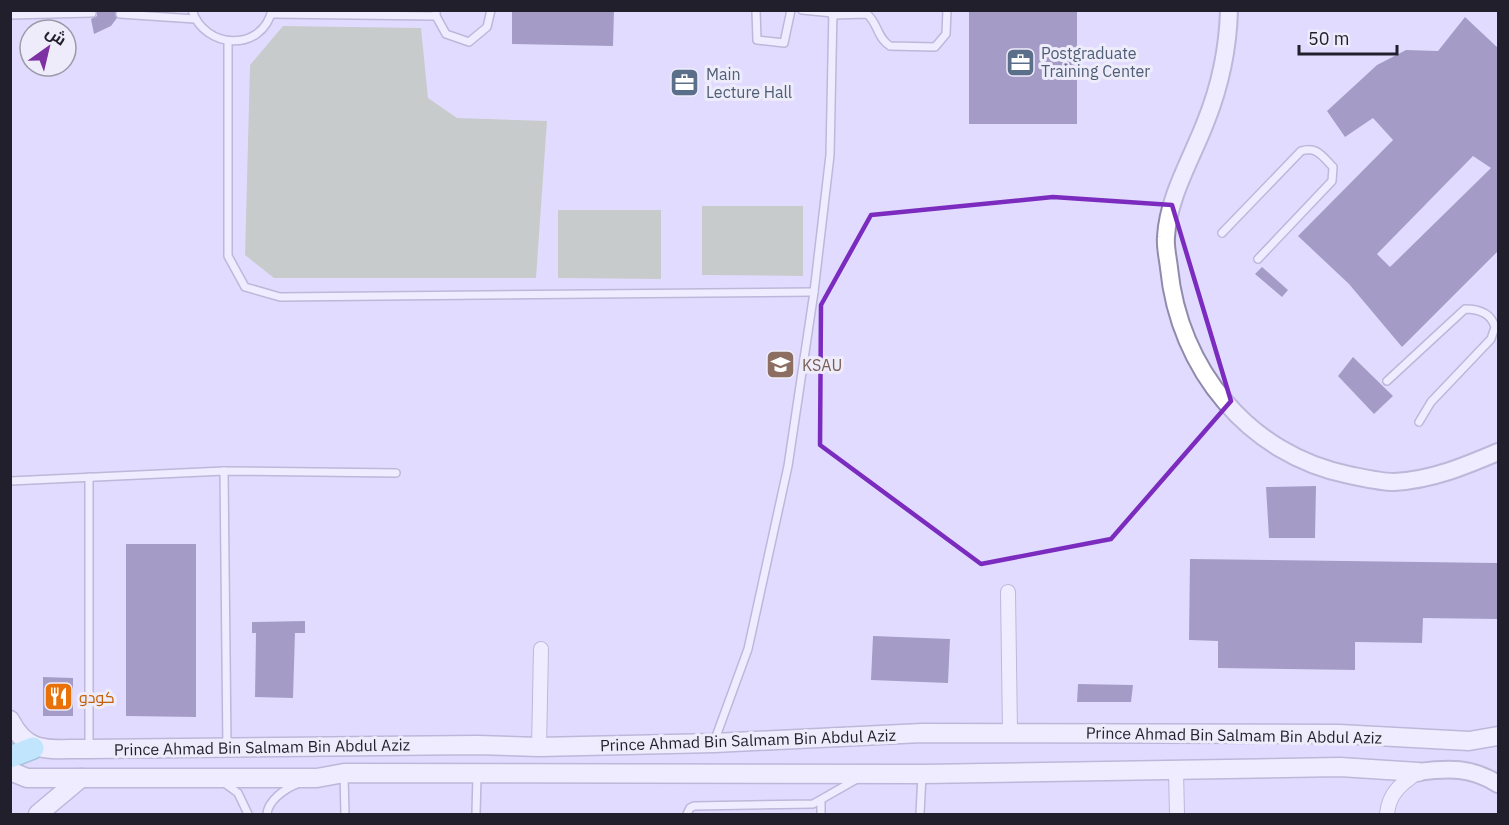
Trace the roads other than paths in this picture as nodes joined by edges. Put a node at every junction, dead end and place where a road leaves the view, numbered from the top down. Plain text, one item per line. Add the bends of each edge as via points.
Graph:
1 (192, 10) edge
2 (491, 10) edge
3 (756, 10) edge
4 (791, 10) edge
5 (802, 10) edge
6 (946, 10) edge
7 (1229, 10) edge
8 (272, 12) edge
9 (92, 13) dead end
10 (436, 13) edge
11 (833, 13) edge
12 (120, 14) dead end
13 (10, 15) edge
14 (195, 19) junction
15 (228, 42) junction
16 (1222, 232) dead end
17 (1257, 259) dead end
18 (814, 292) junction
19 (1387, 381) dead end
20 (1419, 422) dead end
21 (1498, 452) edge
22 (224, 471) junction
23 (396, 473) dead end
24 (89, 477) junction
25 (10, 481) edge
26 (1008, 592) dead end
27 (541, 649) dead end
28 (10, 720) edge
29 (1010, 733) junction
30 (1498, 736) edge
31 (714, 743) junction
32 (477, 745) junction
33 (227, 747) junction
34 (539, 747) junction
35 (33, 748) junction
36 (89, 749) junction
37 (10, 751) edge
38 (11, 757) edge
39 (10, 765) edge
40 (10, 771) edge
41 (1176, 771) junction
42 (866, 772) junction
43 (1418, 772) junction
44 (345, 773) junction
45 (922, 774) junction
46 (477, 775) junction
47 (216, 777) junction
48 (81, 778) junction
49 (317, 778) junction
50 (1498, 784) edge
51 (821, 801) junction
52 (38, 814) edge
53 (248, 814) edge
54 (267, 814) edge
55 (345, 814) edge
56 (476, 814) edge
57 (687, 814) edge
58 (821, 814) edge
59 (920, 814) edge
60 (1177, 814) edge
61 (1387, 814) edge

1 - 14 lane
2 - 10 lane via 487,27 469,42 446,34
3 - 4 lane via 757,40 784,43
5 - 11 lane
6 - 11 lane via 946,34 940,44 930,47 890,46 867,14
7 - 21 street via 1228,45 1207,118 1175,197 1166,236 1172,302 1210,383 1257,434 1290,456 1323,470 1392,482 1426,478
8 - 10 lane
8 - 15 lane via 254,36
9 - 13 lane
11 - 18 lane via 830,155
12 - 14 lane
14 - 15 lane via 214,38
15 - 18 lane via 228,256 244,287 280,297
16 - 17 lane via 1301,151 1317,150 1333,167 1332,182
18 - 31 lane via 788,466 751,638
19 - 20 lane via 1465,309 1477,309 1491,319 1495,327 1491,339 1431,402
22 - 23 lane
22 - 24 lane
22 - 33 lane
24 - 25 lane
24 - 36 lane
26 - 29 street
27 - 34 street
28 - 35 main road via 18,736
29 - 30 main road, Prince Ahmad Bin Salmam Bin Abdul Aziz via 1339,734 1469,741
29 - 31 main road, Prince Ahmad Bin Salmam Bin Abdul Aziz
31 - 34 main road, Prince Ahmad Bin Salmam Bin Abdul Aziz
32 - 33 main road, Prince Ahmad Bin Salmam Bin Abdul Aziz
32 - 34 main road, Prince Ahmad Bin Salmam Bin Abdul Aziz
32 - 46 main road
33 - 36 main road, Prince Ahmad Bin Salmam Bin Abdul Aziz
35 - 36 main road, Prince Ahmad Bin Salmam Bin Abdul Aziz
35 - 38 highway
37 - 38 main road
38 - 39 main road
40 - 48 main road, Prince Ahmad Bin Salmam Bin Abdul Aziz via 27,778
41 - 43 main road, Prince Ahmad Bin Salmam Bin Abdul Aziz via 1349,767
41 - 45 main road, Prince Ahmad Bin Salmam Bin Abdul Aziz
41 - 60 street
42 - 45 main road, Prince Ahmad Bin Salmam Bin Abdul Aziz
42 - 46 main road, Prince Ahmad Bin Salmam Bin Abdul Aziz
42 - 51 lane
43 - 50 street via 1450,768 1481,773
43 - 61 street via 1396,788
44 - 46 main road, Prince Ahmad Bin Salmam Bin Abdul Aziz
44 - 49 main road, Prince Ahmad Bin Salmam Bin Abdul Aziz
44 - 55 lane
45 - 59 lane
46 - 56 lane
47 - 48 main road, Prince Ahmad Bin Salmam Bin Abdul Aziz
47 - 49 main road, Prince Ahmad Bin Salmam Bin Abdul Aziz
47 - 53 lane via 238,793
48 - 52 main road
49 - 54 lane via 292,786 278,796 267,807
51 - 57 lane via 694,806
51 - 58 lane

